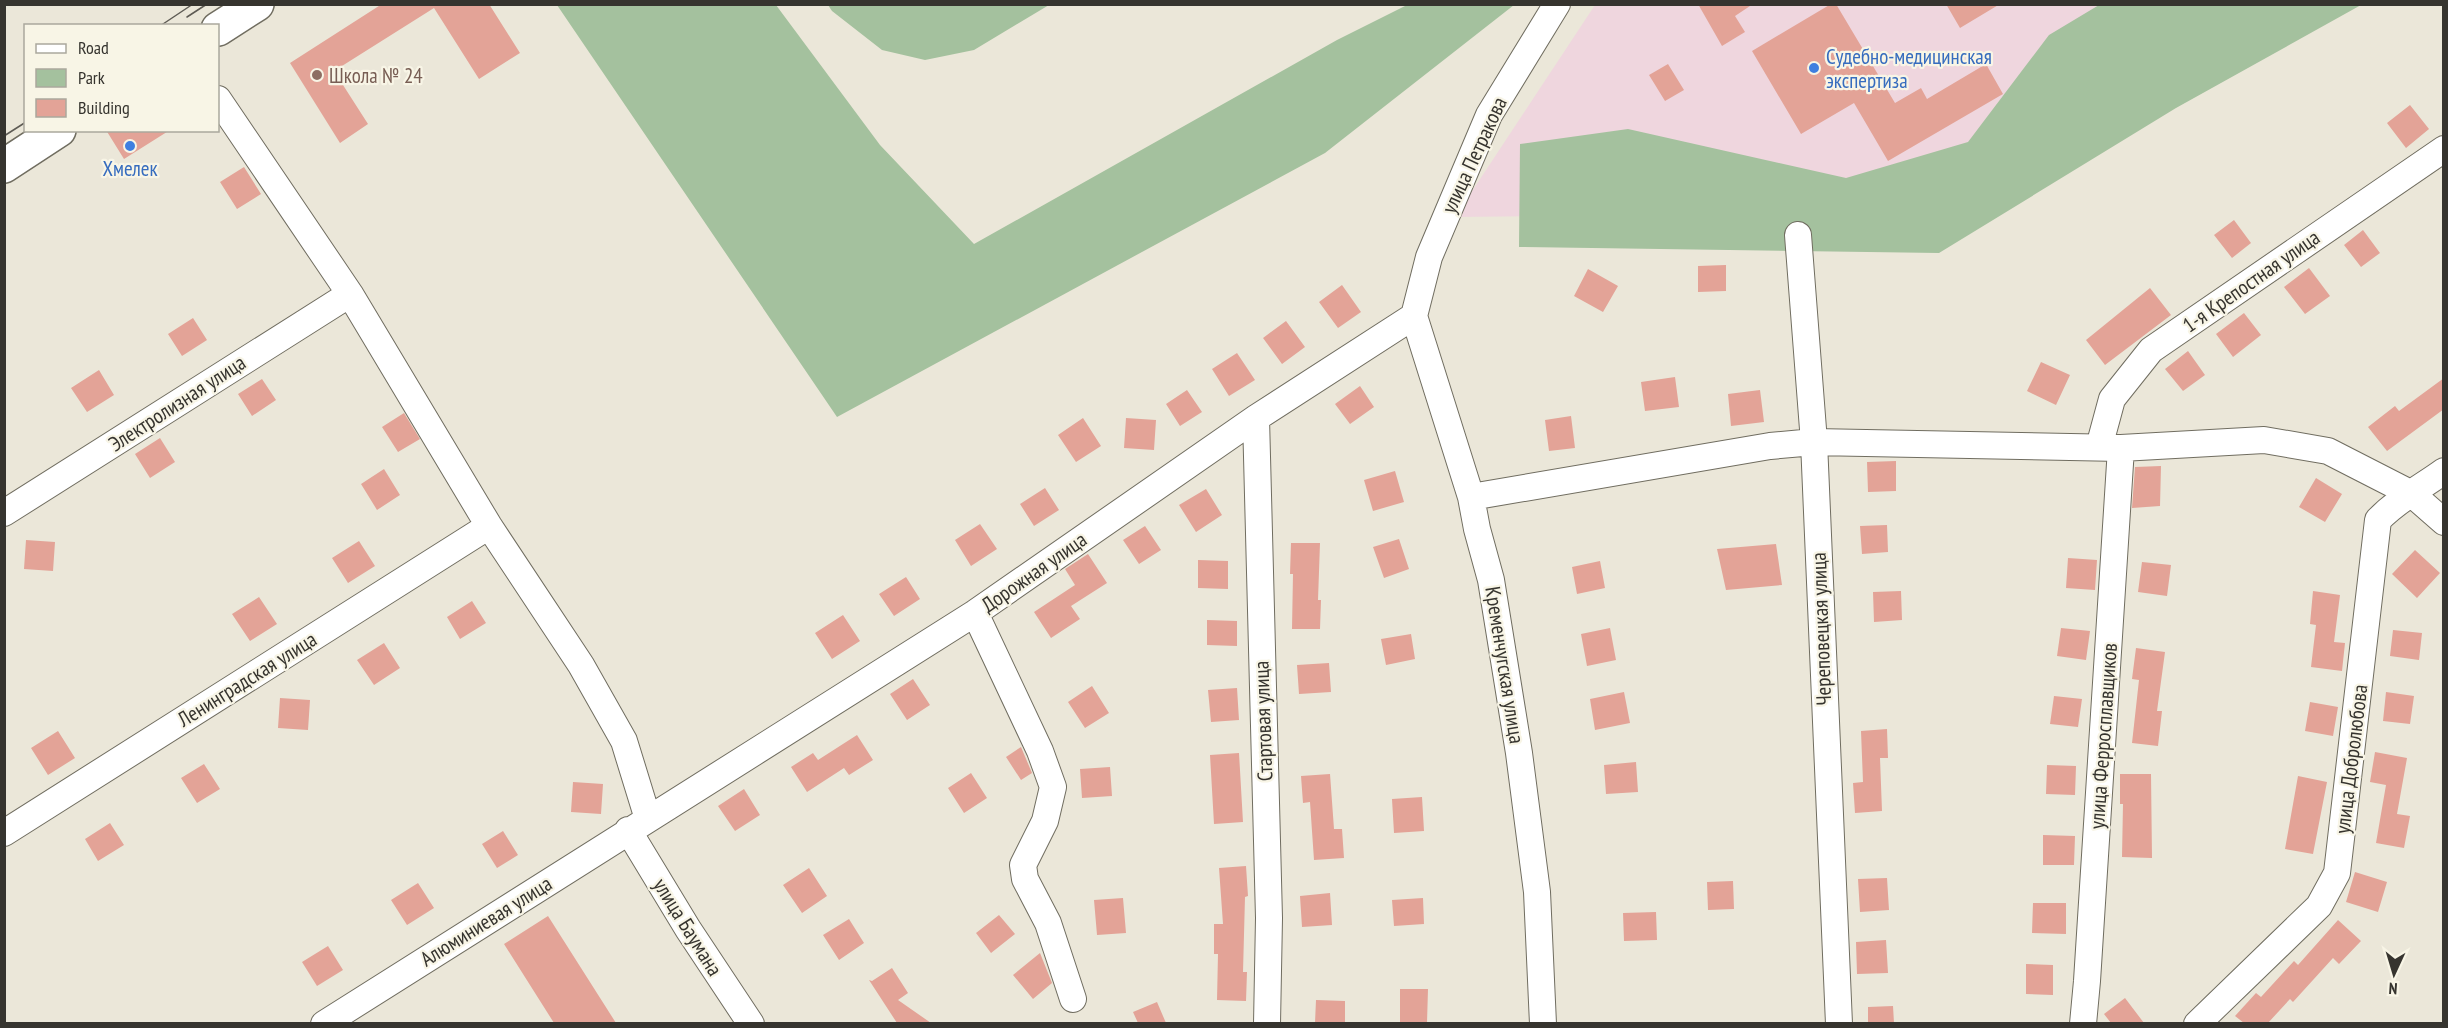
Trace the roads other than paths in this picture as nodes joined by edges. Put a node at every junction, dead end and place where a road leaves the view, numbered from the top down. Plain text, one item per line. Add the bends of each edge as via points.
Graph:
1 (257, 4) edge
2 (1557, 4) edge
3 (219, 28) edge
4 (219, 100) edge
5 (56, 132) edge
6 (2444, 149) edge
7 (4, 166) edge
8 (1798, 235) dead end
9 (350, 294) junction
10 (1414, 316) junction
11 (1256, 418) junction
12 (1814, 442) junction
13 (2110, 448) junction
14 (2444, 471) edge
15 (2412, 494) junction
16 (1471, 497) junction
17 (4, 513) edge
18 (2444, 522) edge
19 (489, 526) junction
20 (975, 613) junction
21 (638, 825) junction
22 (4, 832) edge
23 (1072, 999) dead end
24 (324, 1023) edge
25 (751, 1023) edge
26 (1267, 1023) edge
27 (1543, 1023) edge
28 (1839, 1023) edge
29 (2083, 1023) edge
30 (2198, 1023) edge

1 - 3 main road
2 - 10 street, улица Петракова via 1489,115 1429,257
4 - 9 street, улица Баумана
5 - 7 main road
6 - 13 street, 1-я Крепостная улица via 2151,350 2112,399
8 - 12 street, Череповецкая улица
9 - 17 street, Электролизная улица
9 - 19 street, улица Баумана
10 - 11 street, Дорожная улица
10 - 16 street, Кременчугская улица
11 - 20 street, Дорожная улица
11 - 26 street, Стартовая улица via 1269,918
12 - 13 street
12 - 16 street via 1770,446
12 - 28 street, Череповецкая улица
13 - 15 street via 2264,440 2328,451
13 - 29 street, улица Ферросплавщиков
14 - 15 street, улица Добролюбова
15 - 18 street
15 - 30 street, улица Добролюбова via 2393,504 2378,520 2337,873 2319,906
16 - 27 street, Кременчугская улица via 1491,580 1519,753 1537,892
19 - 21 street, улица Баумана via 580,664 624,741
19 - 22 street, Ленинградская улица
20 - 21 street, Дорожная улица
20 - 23 street via 1053,787 1045,821 1023,865 1025,879 1048,923
21 - 24 street, Алюминиевая улица
21 - 25 street, улица Баумана via 688,929

